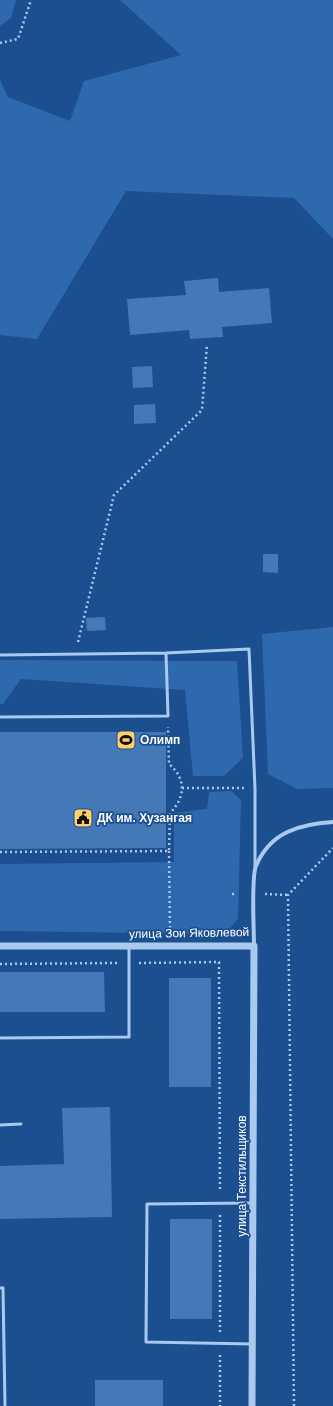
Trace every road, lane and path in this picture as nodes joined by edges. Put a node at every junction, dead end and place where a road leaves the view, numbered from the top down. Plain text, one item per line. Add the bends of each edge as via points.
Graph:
1 (31, 0) edge
2 (0, 43) edge
3 (207, 344) dead end
4 (166, 653) junction
5 (75, 654) junction
6 (0, 655) edge
7 (168, 716) junction
8 (0, 717) edge
9 (182, 788) junction
10 (255, 789) junction
11 (333, 822) edge
12 (333, 848) edge
13 (169, 851) junction
14 (0, 852) edge
15 (255, 867) junction
16 (232, 894) dead end
17 (237, 894) dead end
18 (263, 894) dead end
19 (288, 895) junction
20 (170, 937) dead end
21 (0, 946) edge
22 (129, 946) junction
23 (254, 946) junction
24 (129, 963) junction
25 (0, 964) edge
26 (0, 1038) edge
27 (21, 1124) dead end
28 (0, 1125) edge
29 (253, 1203) junction
30 (220, 1204) junction
31 (0, 1288) edge
32 (220, 1344) junction
33 (252, 1344) junction
34 (5, 1406) edge
35 (220, 1406) edge
36 (252, 1406) edge
37 (294, 1406) edge

1 - 2 path via 18,39
3 - 5 path via 202,410 114,495
4 - 5 lane
4 - 7 lane
4 - 10 lane via 249,649
5 - 6 lane
7 - 8 lane
7 - 9 path via 169,764 178,772
9 - 10 path
9 - 13 path via 178,805 170,813
10 - 15 lane
11 - 15 street via 307,824 290,829 264,851
12 - 19 path
13 - 14 path
13 - 20 path
15 - 23 street, улица Зои Яковлевой
16 - 17 path
18 - 19 path
19 - 37 path
21 - 22 street, улица Зои Яковлевой
22 - 23 street, улица Зои Яковлевой
22 - 24 lane
23 - 29 street, улица Текстильщиков
24 - 25 path
24 - 26 lane via 128,1037
24 - 30 path via 219,962
27 - 28 lane
29 - 30 lane
29 - 33 street, улица Текстильщиков
30 - 32 path
30 - 32 lane via 147,1204 146,1342
31 - 34 lane via 3,1288
32 - 33 lane
32 - 35 path
33 - 36 street, улица Текстильщиков

